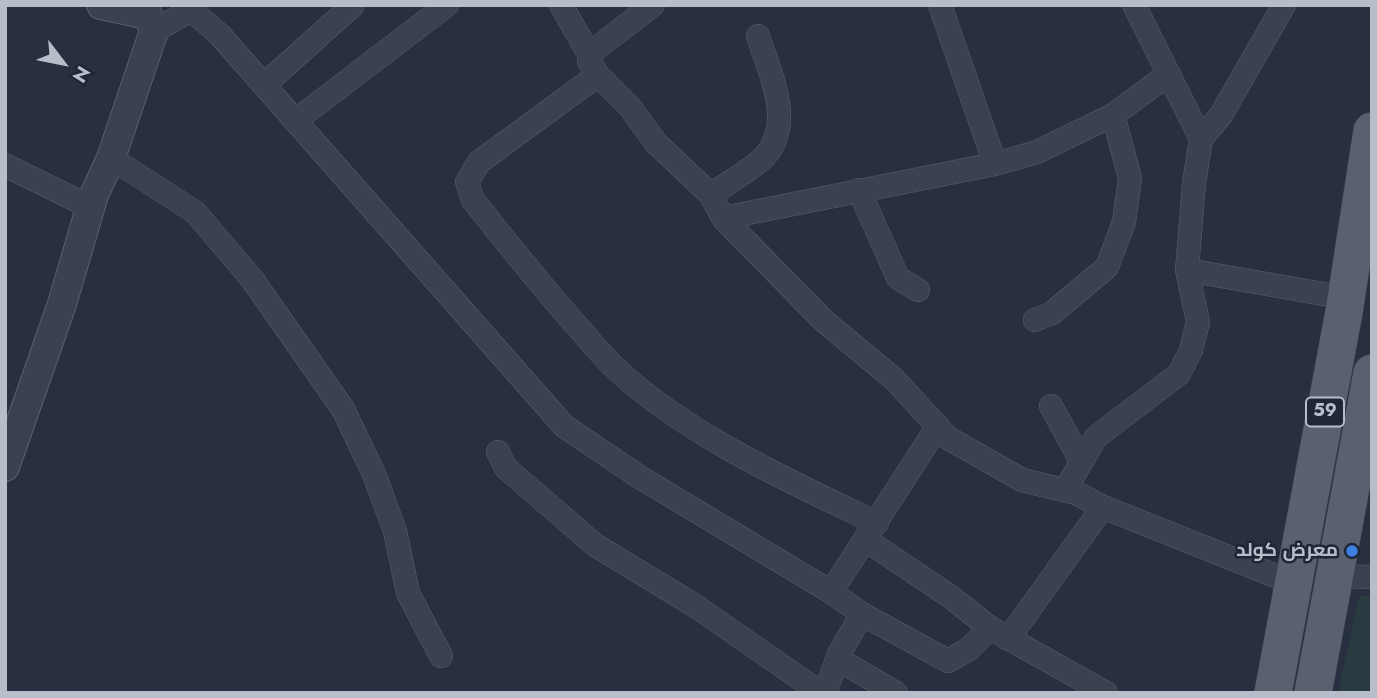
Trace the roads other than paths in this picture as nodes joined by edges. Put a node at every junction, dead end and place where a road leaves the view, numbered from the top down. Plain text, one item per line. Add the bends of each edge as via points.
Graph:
1 (101, 5) edge
2 (353, 5) edge
3 (447, 5) edge
4 (561, 5) edge
5 (653, 5) edge
6 (940, 5) edge
7 (1134, 5) edge
8 (1284, 5) edge
9 (194, 7) edge
10 (150, 17) edge
11 (758, 36) dead end
12 (589, 54) junction
13 (1169, 74) junction
14 (598, 75) junction
15 (264, 85) junction
16 (1113, 115) junction
17 (295, 121) junction
18 (1372, 131) edge
19 (1201, 139) junction
20 (111, 158) junction
21 (995, 164) junction
22 (5, 165) edge
23 (859, 190) junction
24 (711, 195) junction
25 (90, 207) junction
26 (723, 218) junction
27 (1187, 270) junction
28 (918, 290) dead end
29 (1346, 298) junction
30 (1035, 320) dead end
31 (1371, 380) edge
32 (1051, 407) dead end
33 (938, 426) junction
34 (498, 452) dead end
35 (1082, 461) junction
36 (5, 467) edge
37 (1065, 491) junction
38 (1103, 507) junction
39 (872, 532) junction
40 (1335, 576) junction
41 (1372, 577) edge
42 (1293, 583) junction
43 (831, 593) junction
44 (862, 614) junction
45 (999, 633) junction
46 (441, 656) dead end
47 (839, 660) junction
48 (823, 693) edge
49 (896, 693) edge
50 (1106, 693) edge
51 (1273, 693) edge
52 (1313, 693) edge

1 - 10 street
2 - 15 street
3 - 17 street
4 - 12 street
5 - 12 street
6 - 21 street
7 - 13 street
8 - 19 street via 1221,115
9 - 10 street
9 - 15 street
10 - 20 street
11 - 24 street via 780,113 777,138 762,159
12 - 14 street
13 - 16 street
13 - 19 street
14 - 24 street via 656,143
14 - 39 street via 479,162 467,182 473,200 604,356 658,404
15 - 17 street
16 - 21 street via 1037,152
16 - 30 street via 1130,178 1124,222 1107,267 1052,313
17 - 43 street via 564,426
18 - 29 main road, 59
19 - 27 street
20 - 25 street
20 - 46 street via 195,212 252,279 343,409 395,531 408,593
21 - 23 street
22 - 25 street
23 - 26 street
23 - 28 street via 898,278
24 - 26 street
25 - 36 street via 62,304
26 - 33 street via 824,321 894,379
27 - 29 street
27 - 35 street via 1198,321 1179,374 1096,438
29 - 42 main road, 59
31 - 40 main road, 59
32 - 35 street
33 - 37 street via 948,438 1022,480
33 - 39 street
34 - 48 street via 506,468 595,545
35 - 37 street
37 - 38 street
38 - 42 street
38 - 45 street
39 - 43 street
39 - 45 street
40 - 41 street
40 - 52 main road, 59
42 - 51 main road, 59
43 - 44 street
44 - 45 street via 948,661
44 - 47 street
45 - 50 street
47 - 48 street
47 - 49 street

